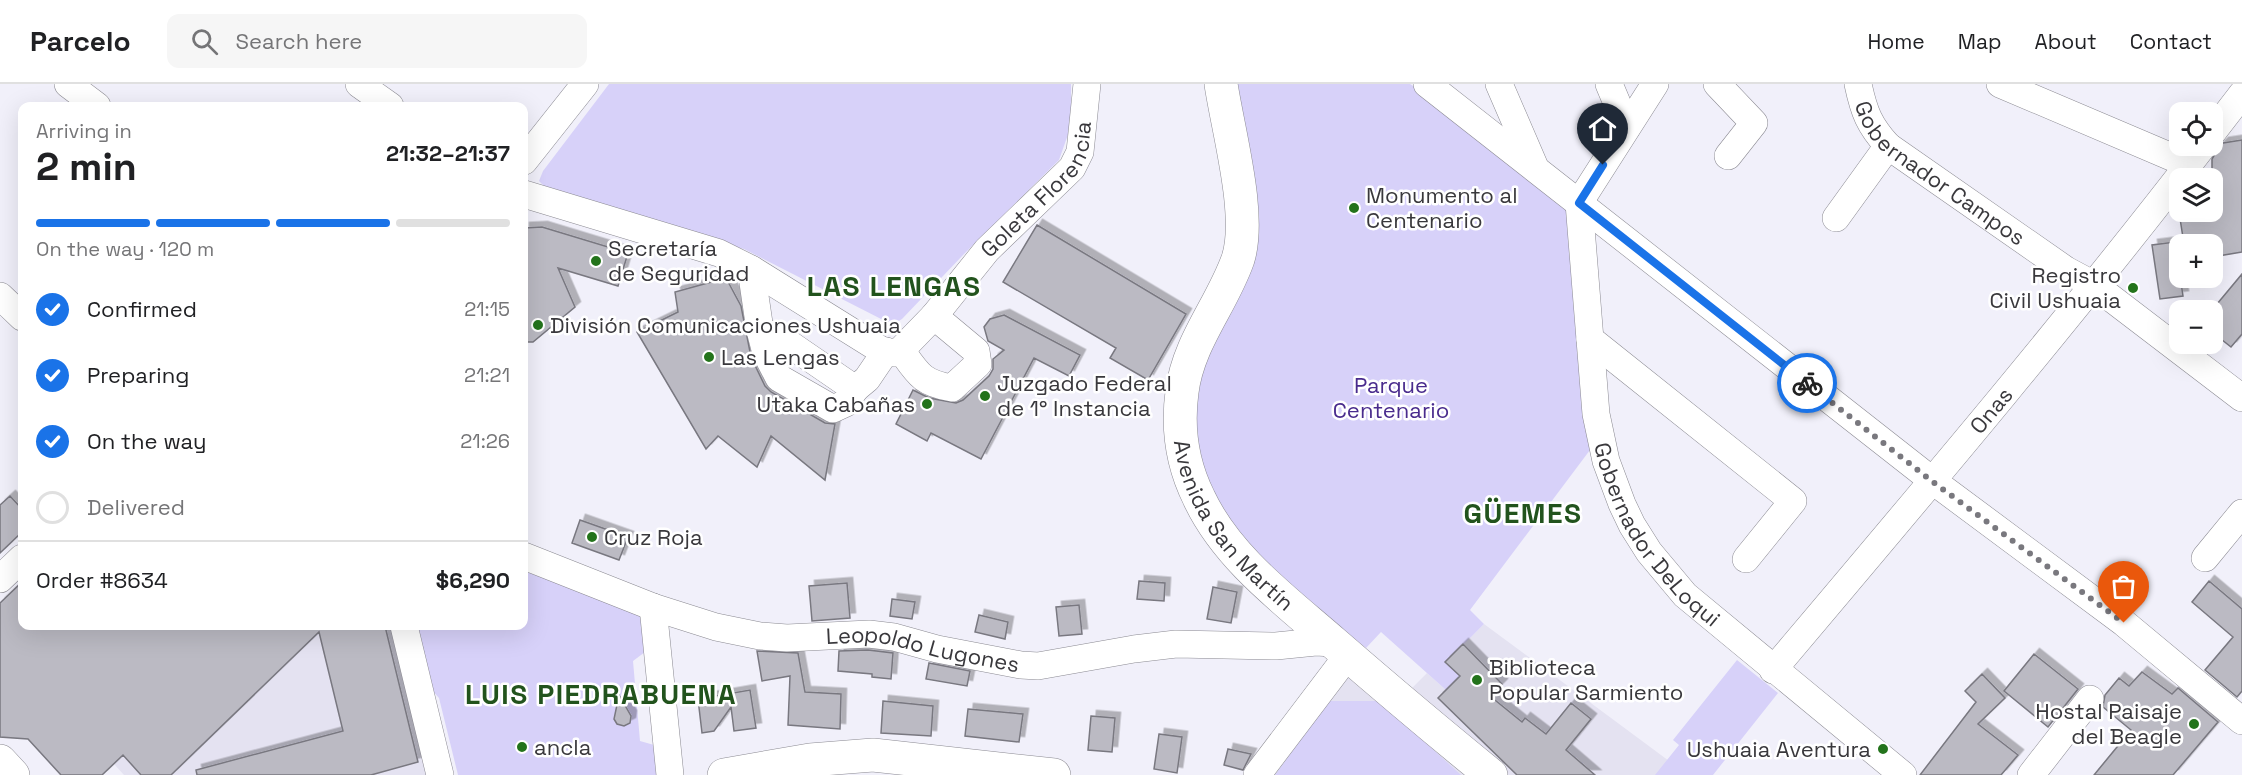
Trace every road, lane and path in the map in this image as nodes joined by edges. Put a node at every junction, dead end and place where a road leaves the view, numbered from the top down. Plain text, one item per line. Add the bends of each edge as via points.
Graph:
1 (68, 84) edge
2 (359, 84) edge
3 (585, 84) edge
4 (1087, 84) edge
5 (1221, 84) edge
6 (1427, 84) edge
7 (1499, 84) edge
8 (1609, 84) edge
9 (1655, 84) edge
10 (1717, 84) edge
11 (1858, 84) edge
12 (2000, 84) edge
13 (2242, 94) edge
14 (92, 102) edge
15 (384, 102) edge
16 (2223, 119) edge
17 (1628, 127) junction
18 (1888, 146) junction
19 (2169, 146) edge
20 (528, 156) edge
21 (1728, 156) dead end
22 (2194, 156) edge
23 (1536, 170) junction
24 (528, 195) edge
25 (1579, 203) junction
26 (1836, 218) dead end
27 (751, 269) junction
28 (2094, 285) junction
29 (0, 296) edge
30 (18, 313) edge
31 (934, 316) junction
32 (1590, 339) junction
33 (893, 350) junction
34 (2242, 398) edge
35 (1933, 482) junction
36 (2242, 513) edge
37 (528, 558) edge
38 (2205, 558) dead end
39 (1746, 559) dead end
40 (18, 562) edge
41 (0, 579) edge
42 (653, 608) junction
43 (405, 630) edge
44 (1341, 649) junction
45 (1773, 670) junction
46 (2090, 699) dead end
47 (2242, 721) edge
48 (0, 761) edge
49 (13, 775) edge
50 (440, 775) edge
51 (670, 775) edge
52 (724, 775) edge
53 (1054, 775) edge
54 (1257, 775) edge
55 (1491, 775) edge
56 (1903, 775) edge
57 (2031, 775) edge

1 - 14 street
2 - 15 street
3 - 20 street
4 - 31 street, Goleta Florencia via 1080,152 1072,168 987,250
5 - 44 main road, Avenida San Martín via 1241,202 1242,242 1238,259 1187,367 1182,393 1182,447 1200,500 1216,527 1258,577
6 - 23 street
7 - 23 street
8 - 17 street
9 - 17 street
10 - 21 street via 1754,123
11 - 18 street, Gobernador Campos via 1863,110
12 - 19 street
13 - 16 street
17 - 25 street
18 - 26 street
18 - 28 street, Gobernador Campos via 2066,270
22 - 28 street, Onas
23 - 25 street
24 - 27 street via 718,253
25 - 32 street, Gobernador DeLoqui
25 - 35 street
27 - 33 street via 881,350
27 - 33 street, Goleta Florencia via 760,330 785,341 855,389
28 - 34 street, Gobernador Campos
28 - 35 street, Onas
29 - 30 street
31 - 33 street, Goleta Florencia
31 - 33 street via 976,351 978,364 967,376 952,388 934,385
32 - 39 street via 1793,501
32 - 45 street, Gobernador DeLoqui via 1596,414 1605,460 1632,525 1684,595
35 - 45 street, Onas
35 - 47 street via 2124,623
36 - 38 street
37 - 42 street, Leopoldo Lugones
40 - 41 street
42 - 44 street, Leopoldo Lugones via 760,636 869,634 1038,666 1176,644 1276,646 1316,642
42 - 51 street
43 - 50 street
44 - 54 street
44 - 55 main road, Avenida San Martín
45 - 56 street, Gobernador DeLoqui
46 - 57 street
48 - 49 main road
52 - 53 main road via 810,760 873,755

